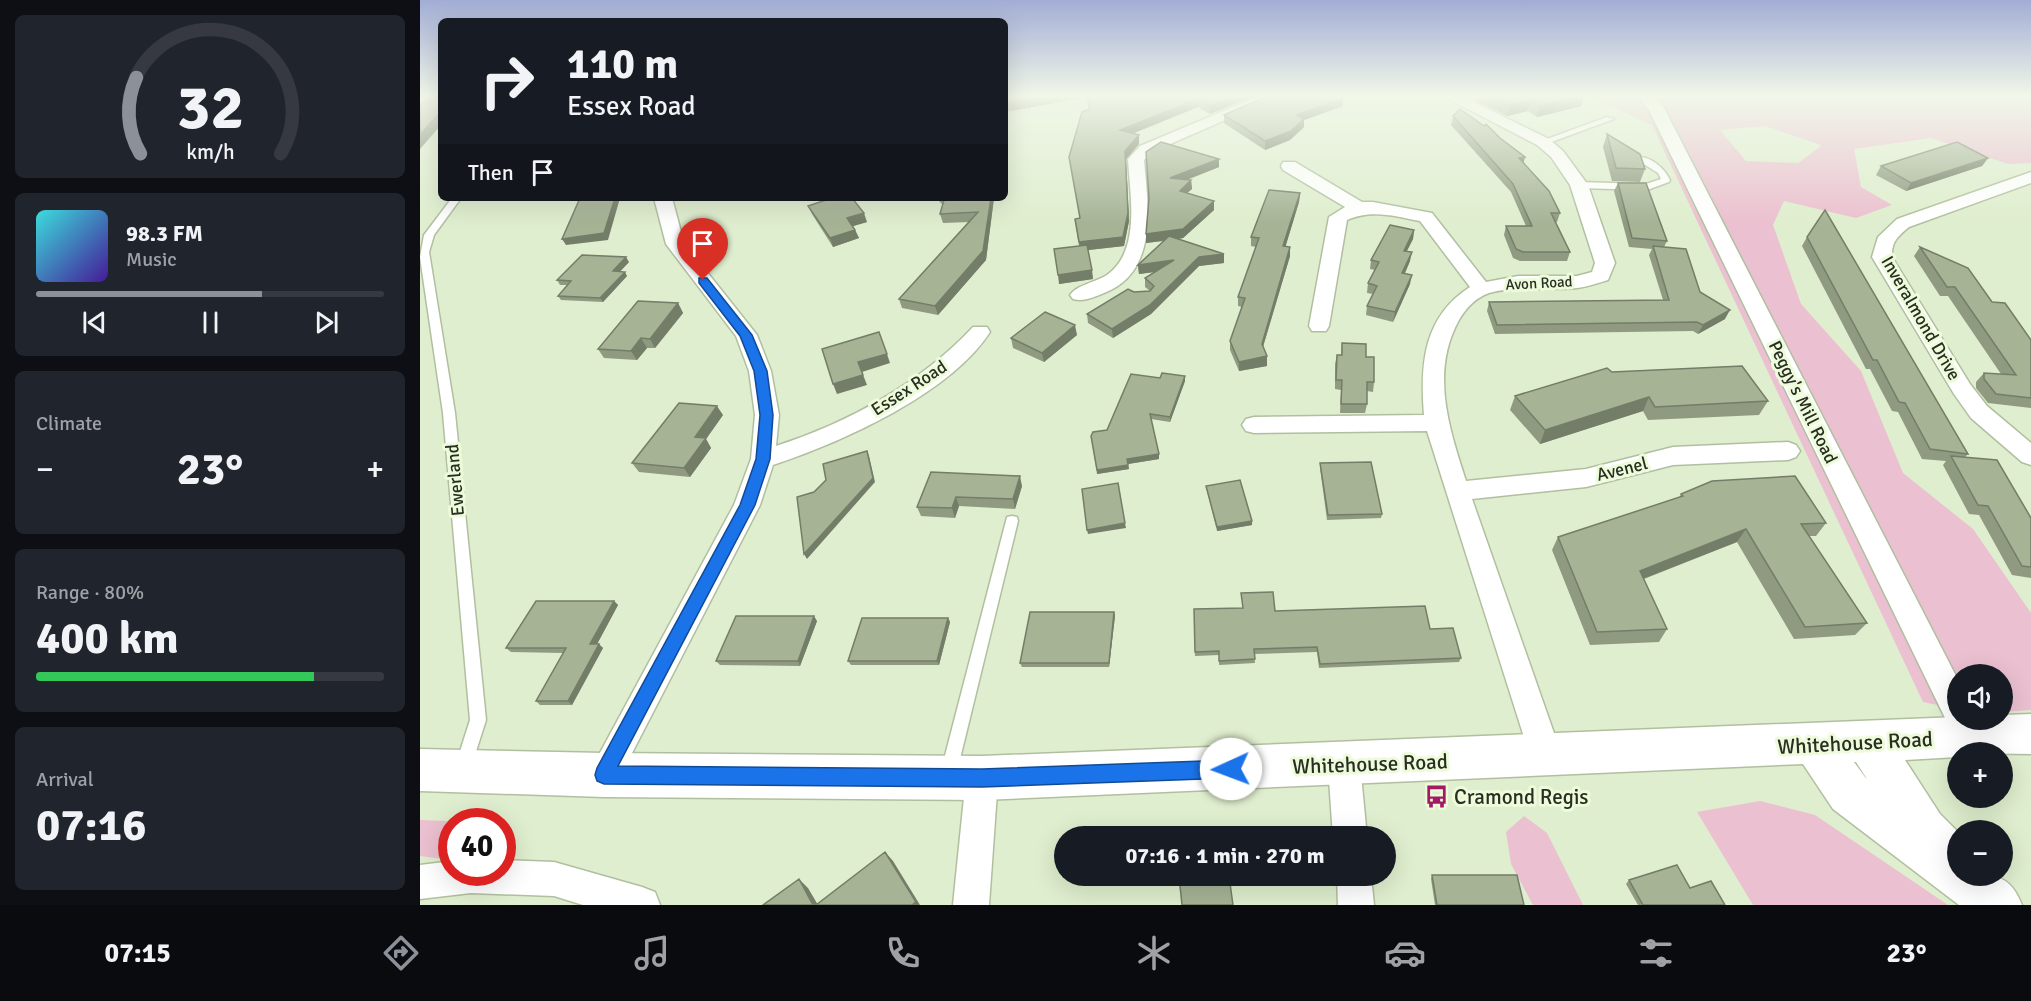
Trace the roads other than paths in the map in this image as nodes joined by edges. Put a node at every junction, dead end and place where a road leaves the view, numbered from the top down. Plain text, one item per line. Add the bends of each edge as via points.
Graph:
1 (1172, 138) edge
2 (1536, 138) edge
3 (1554, 138) edge
4 (1672, 138) edge
5 (1543, 142) junction
6 (1642, 159) edge
7 (1293, 169) dead end
8 (2031, 177) edge
9 (1579, 186) junction
10 (455, 201) edge
11 (664, 201) edge
12 (1359, 208) junction
13 (1481, 289) junction
14 (1080, 295) dead end
15 (1326, 318) dead end
16 (980, 332) dead end
17 (1437, 423) junction
18 (1254, 425) dead end
19 (1788, 451) dead end
20 (2031, 456) edge
21 (763, 459) junction
22 (1456, 491) junction
23 (1012, 521) dead end
24 (1947, 691) edge
25 (1947, 726) edge
26 (2006, 730) edge
27 (2031, 734) edge
28 (1869, 743) junction
29 (1815, 745) junction
30 (1546, 756) junction
31 (1344, 765) junction
32 (420, 770) edge
33 (462, 771) junction
34 (604, 775) junction
35 (965, 778) junction
36 (1349, 826) edge
37 (1947, 854) edge
38 (1947, 865) edge
39 (420, 882) edge
40 (1355, 886) edge
41 (642, 905) edge
42 (971, 905) edge
43 (1356, 905) edge

1 - 14 street via 1146,149 1136,159 1141,219 1125,285
2 - 5 street, Avon Road
3 - 5 lane
4 - 24 street, Peggy's Mill Road
5 - 9 street, Avon Road via 1557,154
6 - 9 lane via 1662,172 1666,180 1647,187
7 - 12 street
8 - 20 street, Inveralmond Drive via 1903,223 1888,233 1881,244 1881,257 1979,412
9 - 13 street, Avon Road via 1605,263 1601,276 1577,282 1518,282
10 - 33 lane, Ewerland via 429,235 424,252 449,413 478,720
11 - 21 street via 675,244 746,335 760,371 767,415
12 - 13 street via 1391,209 1426,217
12 - 15 street via 1338,217
13 - 17 street, Avon Road via 1460,303 1439,338 1432,374
16 - 21 street, Essex Road via 968,349 885,408
17 - 18 street
17 - 22 street, Avon Road
19 - 22 street, Avenel via 1672,456 1586,478
21 - 34 street via 747,505
22 - 30 street, Avon Road
23 - 35 lane
25 - 28 street, Whitehouse Road
26 - 27 street, Whitehouse Road
28 - 29 street, Whitehouse Road
28 - 37 street via 1924,830
29 - 30 street, Whitehouse Road
29 - 38 street via 1849,793
30 - 31 street, Whitehouse Road
31 - 35 street, Whitehouse Road
31 - 36 street
32 - 33 street, Whitehouse Road
33 - 34 street, Whitehouse Road
34 - 35 street, Whitehouse Road
35 - 42 street
39 - 41 street via 471,876 554,879
40 - 43 street

